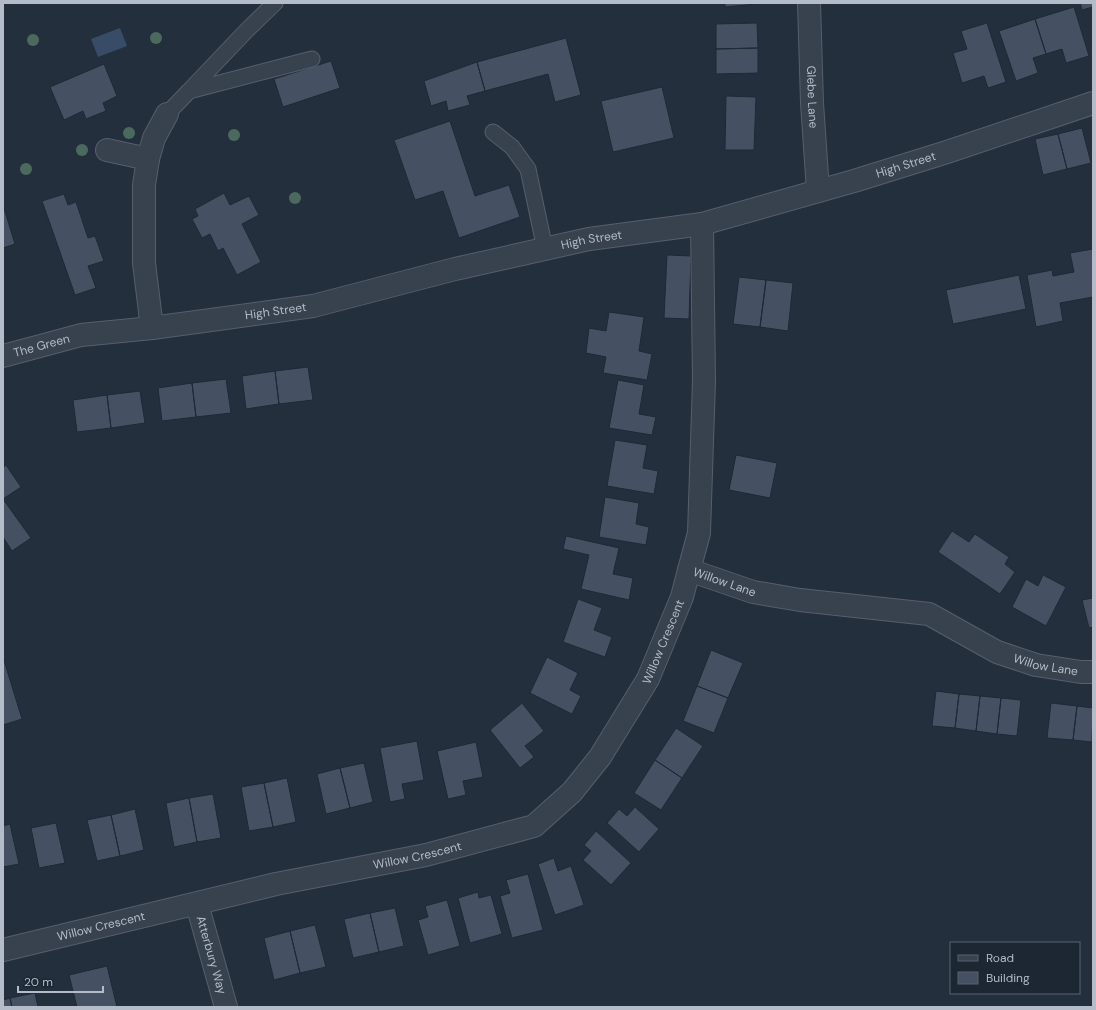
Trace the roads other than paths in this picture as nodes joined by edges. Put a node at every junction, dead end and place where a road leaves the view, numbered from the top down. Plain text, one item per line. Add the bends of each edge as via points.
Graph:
1 (275, 3) edge
2 (809, 3) edge
3 (312, 59) dead end
4 (189, 91) junction
5 (1093, 103) edge
6 (167, 114) joint
7 (493, 132) dead end
8 (107, 150) dead end
9 (148, 159) junction
10 (818, 191) junction
11 (702, 224) junction
12 (545, 249) junction
13 (152, 328) junction
14 (81, 335) joint
15 (3, 356) edge
16 (689, 570) junction
17 (1093, 672) edge
18 (197, 904) junction
19 (3, 950) edge
20 (226, 1007) edge

1 - 4 lane
2 - 10 street, Glebe Lane
3 - 4 lane
4 - 6 lane
5 - 10 street, High Street
6 - 9 street via 154,138
7 - 12 lane via 512,147 528,169
8 - 9 street
9 - 13 street via 144,185 144,262
10 - 11 street, High Street
11 - 12 street, High Street via 589,239
11 - 16 street, Willow Lane via 704,381 699,532
12 - 13 street, High Street via 455,269 313,306
13 - 14 street, High Street
14 - 15 street, The Green
16 - 17 street, Willow Lane via 753,592 800,600 929,614 998,652 1036,665
16 - 18 street, Willow Crescent via 682,597 648,680 600,757 572,792 534,826 426,855 276,884
18 - 19 street, Willow Crescent
18 - 20 street, Atterbury Way

